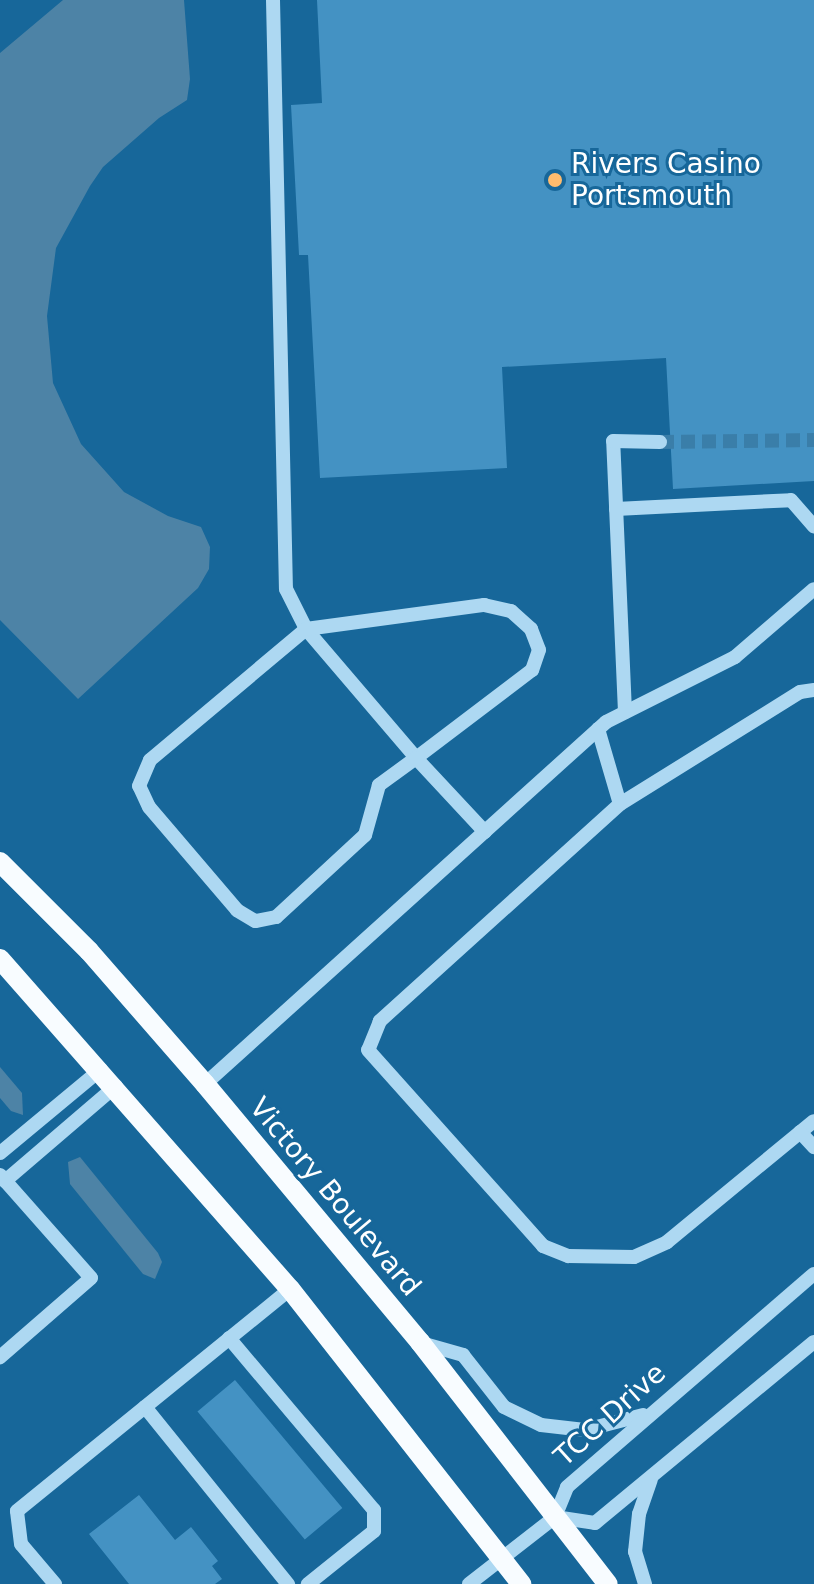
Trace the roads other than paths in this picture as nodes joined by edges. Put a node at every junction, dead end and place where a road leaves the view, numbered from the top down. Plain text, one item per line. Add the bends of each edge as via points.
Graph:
1 (273, 0) edge
2 (660, 442) tunnel mouth
3 (616, 509) junction
4 (814, 526) edge
5 (814, 589) edge
6 (306, 629) junction
7 (814, 690) edge
8 (625, 712) junction
9 (598, 729) junction
10 (416, 758) junction
11 (620, 804) junction
12 (485, 832) junction
13 (0, 862) edge
14 (0, 959) edge
15 (101, 1069) junction
16 (205, 1084) junction
17 (116, 1086) junction
18 (814, 1121) edge
19 (800, 1132) junction
20 (814, 1147) edge
21 (0, 1153) edge
22 (2, 1178) edge
23 (814, 1274) edge
24 (290, 1289) junction
25 (229, 1338) junction
26 (420, 1342) junction
27 (814, 1342) edge
28 (0, 1357) edge
29 (145, 1407) junction
30 (647, 1414) junction
31 (651, 1480) junction
32 (555, 1517) junction
33 (502, 1559) junction
34 (55, 1584) edge
35 (288, 1584) edge
36 (308, 1584) edge
37 (469, 1584) edge
38 (521, 1584) edge
39 (608, 1584) edge
40 (645, 1584) edge

1 - 6 street via 286,589
2 - 3 street via 613,441
3 - 4 street via 791,500
3 - 8 street
5 - 8 street via 735,657
6 - 10 street
6 - 10 street via 484,605 511,611 531,629 539,650 532,670
6 - 10 street via 150,760 139,786 149,807 237,910 255,921 276,917 365,835 379,785
7 - 11 street via 800,692
8 - 9 street
9 - 11 street
9 - 12 street
10 - 12 street
11 - 19 street via 380,1021 368,1050 543,1246 568,1256 634,1257 667,1242
12 - 16 street
13 - 16 main road, Victory Boulevard via 89,951
14 - 15 main road
15 - 17 main road
15 - 21 street
16 - 26 main road, Victory Boulevard
17 - 22 street
17 - 24 main road
18 - 19 street
19 - 20 street
22 - 28 street via 91,1278
23 - 30 street, TCC Drive
24 - 25 street
24 - 33 main road
25 - 29 street
25 - 36 street via 374,1510 374,1531
26 - 30 street via 463,1355 504,1407 541,1425 585,1430
26 - 32 main road, Victory Boulevard
27 - 31 street
29 - 34 street via 17,1511 21,1544
29 - 35 street
30 - 32 street, TCC Drive via 567,1487
31 - 32 street via 595,1523
31 - 40 street via 639,1514 635,1552
32 - 33 street
32 - 39 main road, Victory Boulevard
33 - 37 street
33 - 38 main road

